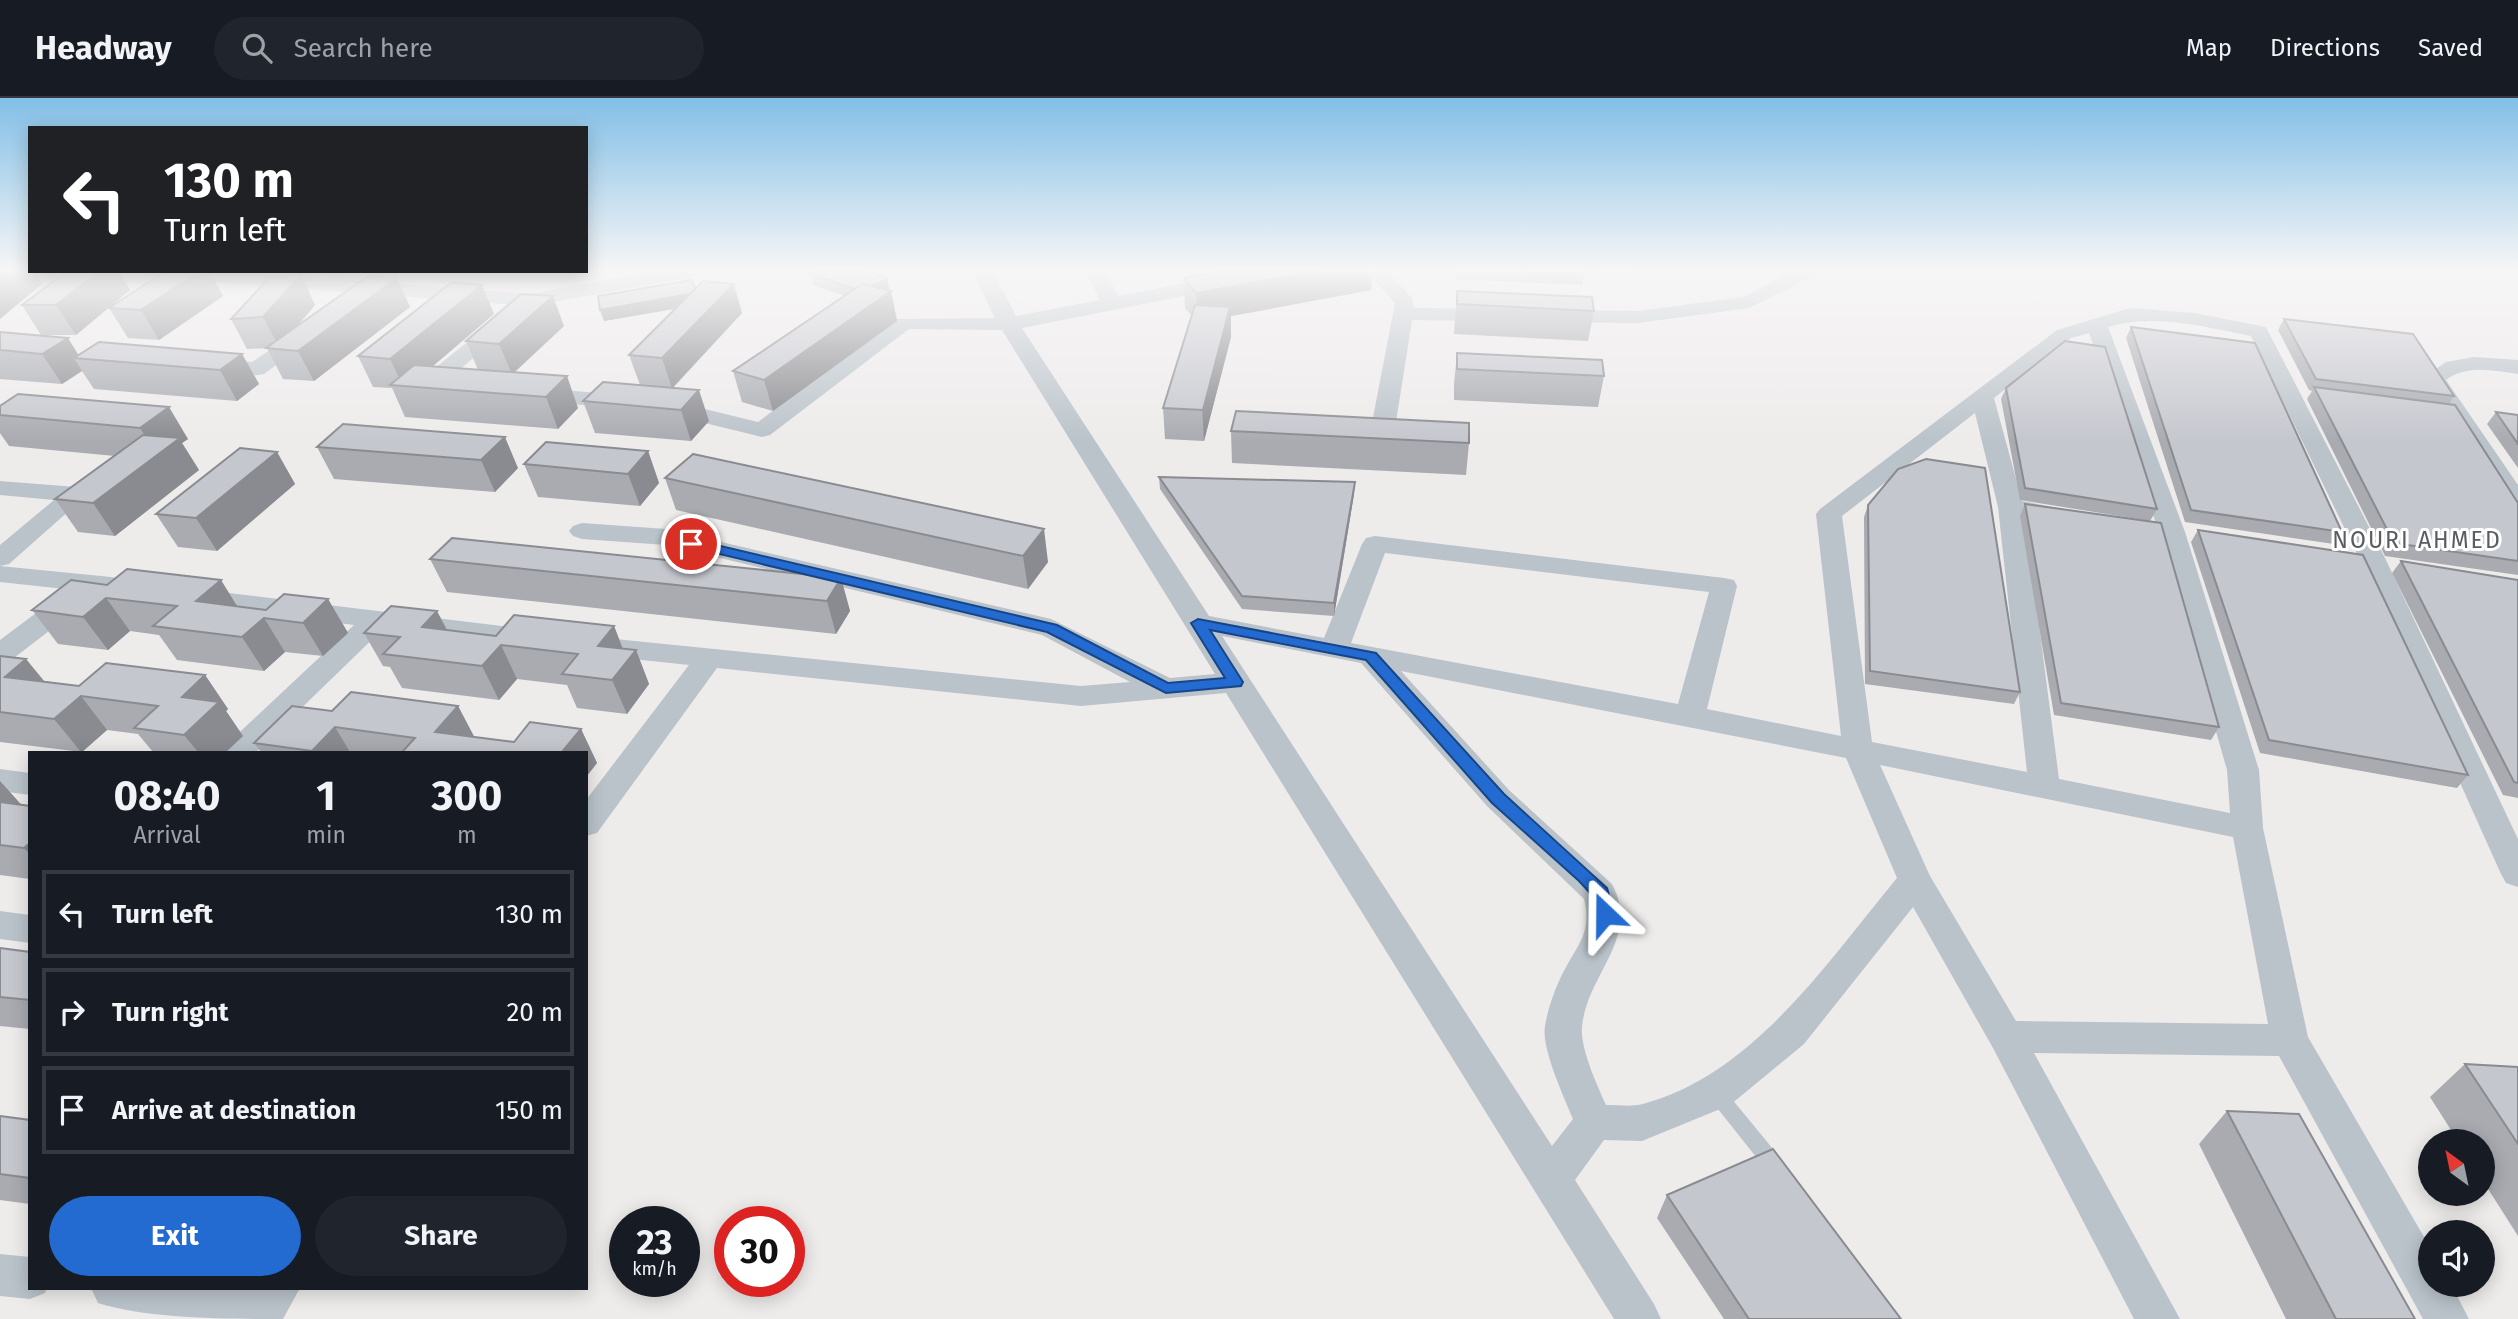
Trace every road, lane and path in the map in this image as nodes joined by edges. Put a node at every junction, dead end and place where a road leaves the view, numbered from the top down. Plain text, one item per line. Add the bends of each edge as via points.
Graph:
1 (315, 328) edge
2 (496, 328) edge
3 (897, 328) edge
4 (1012, 328) edge
5 (1400, 328) edge
6 (2086, 328) edge
7 (2098, 328) edge
8 (2242, 328) edge
9 (189, 363) edge
10 (2518, 367) edge
11 (454, 388) edge
12 (520, 393) edge
13 (1982, 395) junction
14 (1383, 428) edge
15 (0, 488) edge
16 (2518, 503) edge
17 (2011, 507) junction
18 (2092, 520) edge
19 (582, 531) dead end
20 (2346, 555) edge
21 (0, 558) edge
22 (2372, 558) junction
23 (2399, 563) edge
24 (0, 574) edge
25 (94, 583) junction
26 (134, 589) edge
27 (174, 594) edge
28 (376, 620) junction
29 (1198, 623) junction
30 (1334, 649) junction
31 (0, 654) edge
32 (1371, 656) junction
33 (709, 659) junction
34 (1235, 682) junction
35 (1166, 688) junction
36 (1690, 716) junction
37 (1858, 750) junction
38 (239, 751) edge
39 (0, 780) edge
40 (28, 784) edge
41 (2045, 789) junction
42 (588, 821) edge
43 (2247, 828) junction
44 (2518, 874) edge
45 (1916, 880) junction
46 (0, 925) edge
47 (28, 929) edge
48 (2006, 1037) junction
49 (2290, 1040) junction
50 (1716, 1093) junction
51 (1594, 1122) junction
52 (1785, 1179) edge
53 (1551, 1180) junction
54 (0, 1275) edge
55 (28, 1278) edge
56 (130, 1290) edge
57 (277, 1290) edge
58 (1639, 1319) edge
59 (2158, 1319) edge
60 (2447, 1319) edge

1 - 9 street via 256,369
2 - 11 street via 427,386
3 - 12 street via 762,430 653,404
4 - 29 street
5 - 14 street
6 - 13 street via 2064,334
7 - 43 street via 2172,532 2243,770
8 - 22 street via 2259,331
10 - 16 street via 2472,363 2447,367 2434,378
13 - 17 street
13 - 37 street via 1829,514
15 - 21 street via 76,494
17 - 18 street
17 - 41 street
19 - 35 street via 666,537 1051,628
20 - 22 street
22 - 23 street
22 - 44 street
24 - 25 street
25 - 26 street
25 - 31 street
27 - 28 street
28 - 33 street
28 - 38 street
29 - 30 street
29 - 34 street
30 - 32 street
30 - 36 street via 1375,544 1724,586
32 - 36 street
32 - 51 street via 1498,799 1600,893 1605,914 1601,939 1578,978 1563,1028 1573,1072
33 - 35 street via 1082,696
33 - 42 street
34 - 35 street
34 - 53 street
36 - 37 street
37 - 41 street
37 - 45 street
39 - 40 street
41 - 43 street
43 - 49 street
45 - 48 street
45 - 50 street via 1791,1033
46 - 47 street
48 - 49 street
48 - 59 street
49 - 60 street
50 - 51 street via 1642,1123
50 - 52 lane
51 - 53 street
53 - 58 street
54 - 55 street
56 - 57 street via 266,1306

